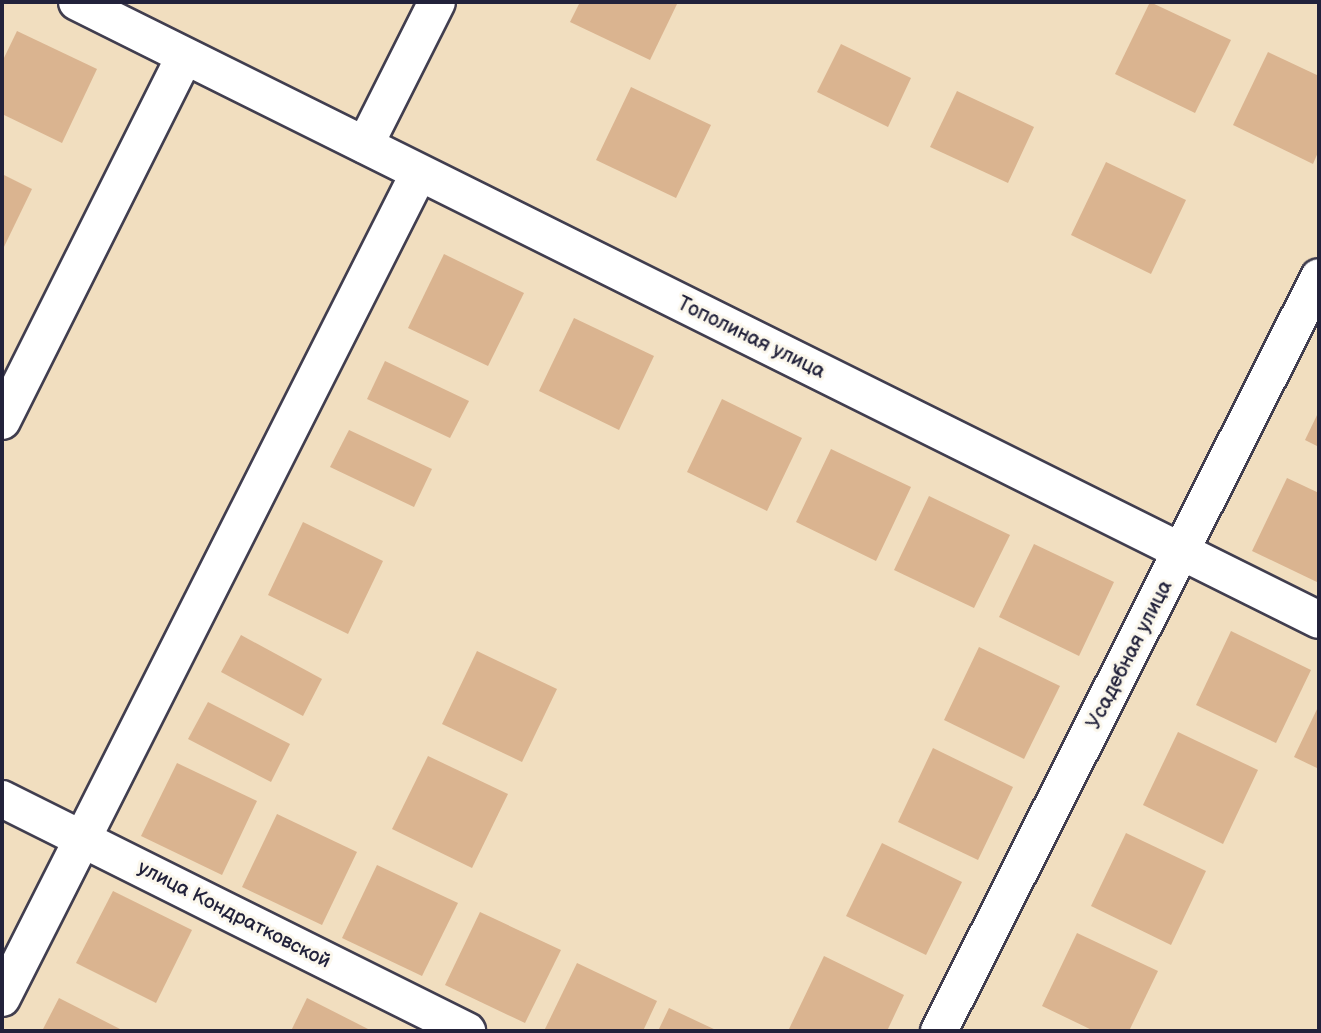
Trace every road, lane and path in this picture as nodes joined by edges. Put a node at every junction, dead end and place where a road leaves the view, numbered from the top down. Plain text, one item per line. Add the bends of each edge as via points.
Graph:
1 (77, 2) edge
2 (437, 2) edge
3 (184, 57) junction
4 (365, 145) junction
5 (419, 173) junction
6 (1319, 277) edge
7 (2, 421) edge
8 (1182, 552) junction
9 (1319, 620) edge
10 (2, 799) edge
11 (83, 840) junction
12 (2, 998) edge
13 (467, 1031) edge
14 (939, 1031) edge

1 - 3 street, Тополиная улица
2 - 4 street
3 - 4 street, Тополиная улица
3 - 7 street
4 - 5 street, Тополиная улица
5 - 8 street, Тополиная улица
5 - 11 street
6 - 8 street, Усадебная улица
8 - 9 street, Тополиная улица
8 - 14 street, Усадебная улица
10 - 11 street, улица Кондратковской
11 - 12 street
11 - 13 street, улица Кондратковской

